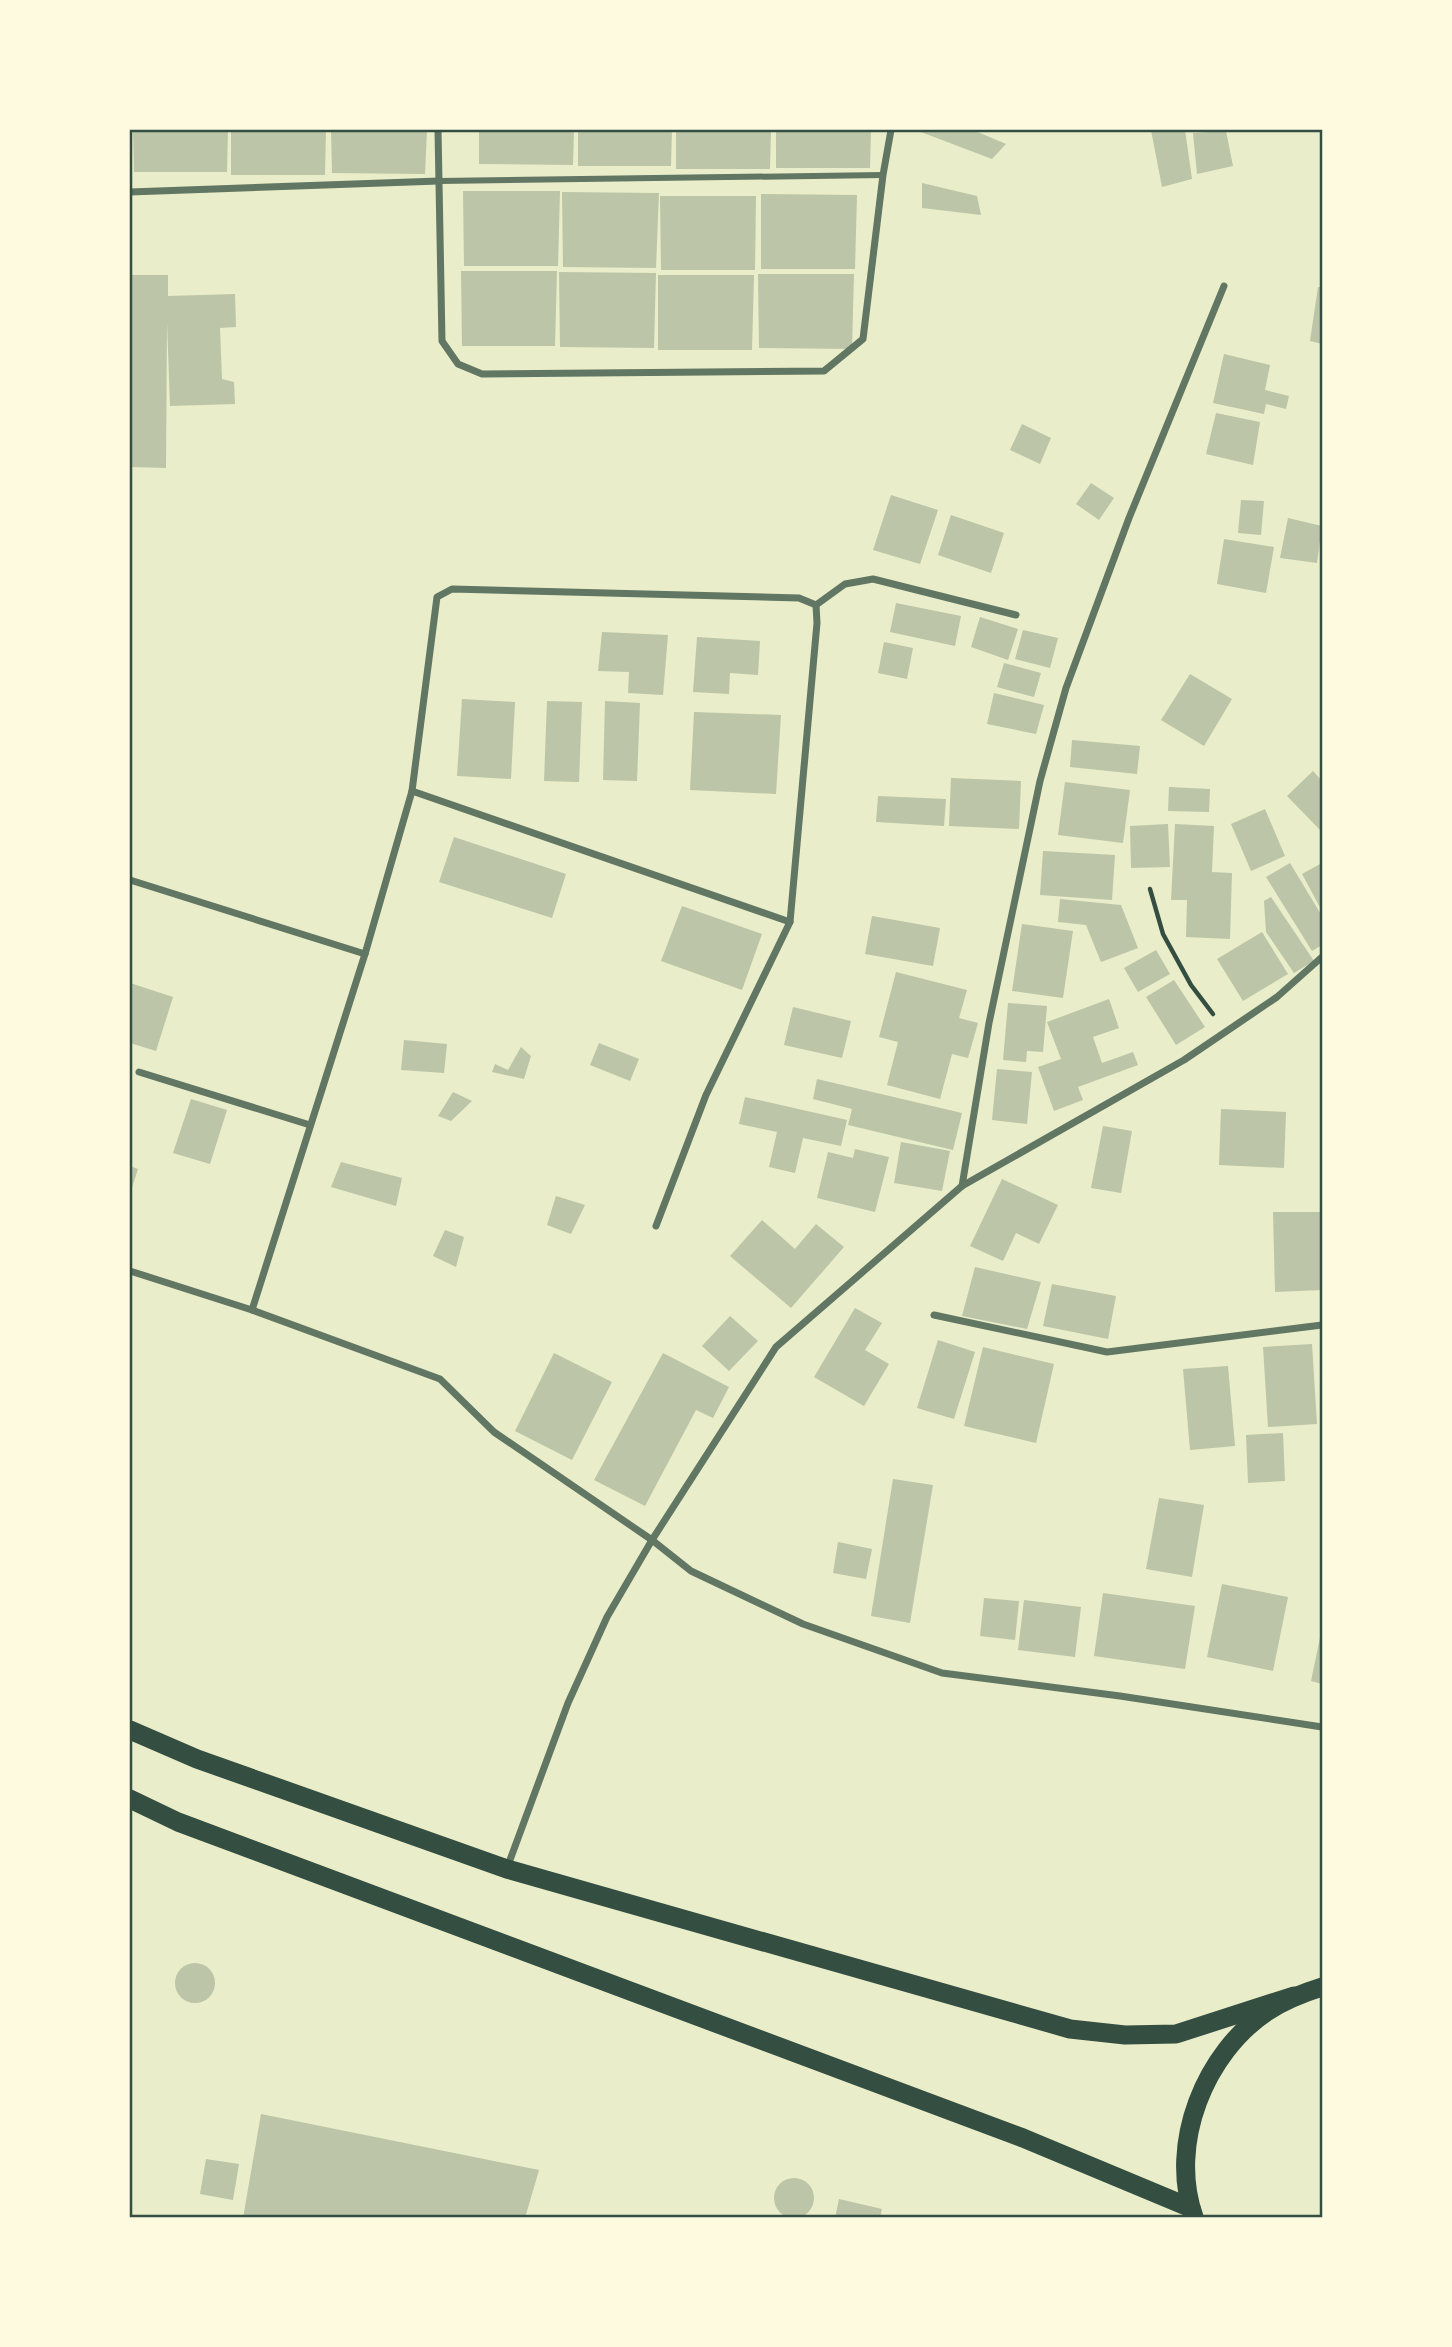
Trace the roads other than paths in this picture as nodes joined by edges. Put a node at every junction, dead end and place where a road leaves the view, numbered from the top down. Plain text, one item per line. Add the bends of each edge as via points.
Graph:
1 (438, 130) edge
2 (891, 130) edge
3 (883, 175) junction
4 (439, 181) junction
5 (130, 192) edge
6 (1224, 286) dead end
7 (816, 605) junction
8 (1016, 615) dead end
9 (412, 791) junction
10 (130, 880) edge
11 (790, 922) junction
12 (365, 954) junction
13 (1322, 957) edge
14 (139, 1072) dead end
15 (310, 1125) junction
16 (962, 1186) junction
17 (656, 1226) dead end
18 (130, 1271) edge
19 (252, 1310) junction
20 (934, 1315) dead end
21 (1322, 1325) edge
22 (652, 1540) junction
23 (1322, 1727) edge
24 (130, 1730) edge
25 (130, 1799) edge
26 (507, 1869) junction
27 (1322, 1987) edge
28 (1294, 1996) junction
29 (1193, 2213) edge

1 - 4 street
2 - 3 street
3 - 4 street
3 - 4 street via 863,339 824,371 482,374 458,364 442,341
4 - 5 street
6 - 16 street via 1129,518 1066,688 1040,781 989,1023
7 - 8 street via 845,584 873,579
7 - 9 street via 799,598 452,589 437,597
7 - 11 street
9 - 11 street
9 - 12 street
10 - 12 street
11 - 17 street via 706,1095
12 - 15 street
13 - 16 street via 1277,996 1184,1060
14 - 15 street
15 - 19 street
16 - 22 street via 776,1347
18 - 19 street
19 - 22 street via 440,1379 494,1432
20 - 21 street via 1107,1352
22 - 23 street via 691,1571 803,1624 942,1673
22 - 26 street via 607,1617 568,1703
24 - 26 highway via 197,1759
25 - 29 highway via 178,1822 1023,2138
26 - 28 highway via 1070,2029 1176,2034
27 - 28 highway
28 - 29 highway via 1242,2032 1205,2084 1188,2144

